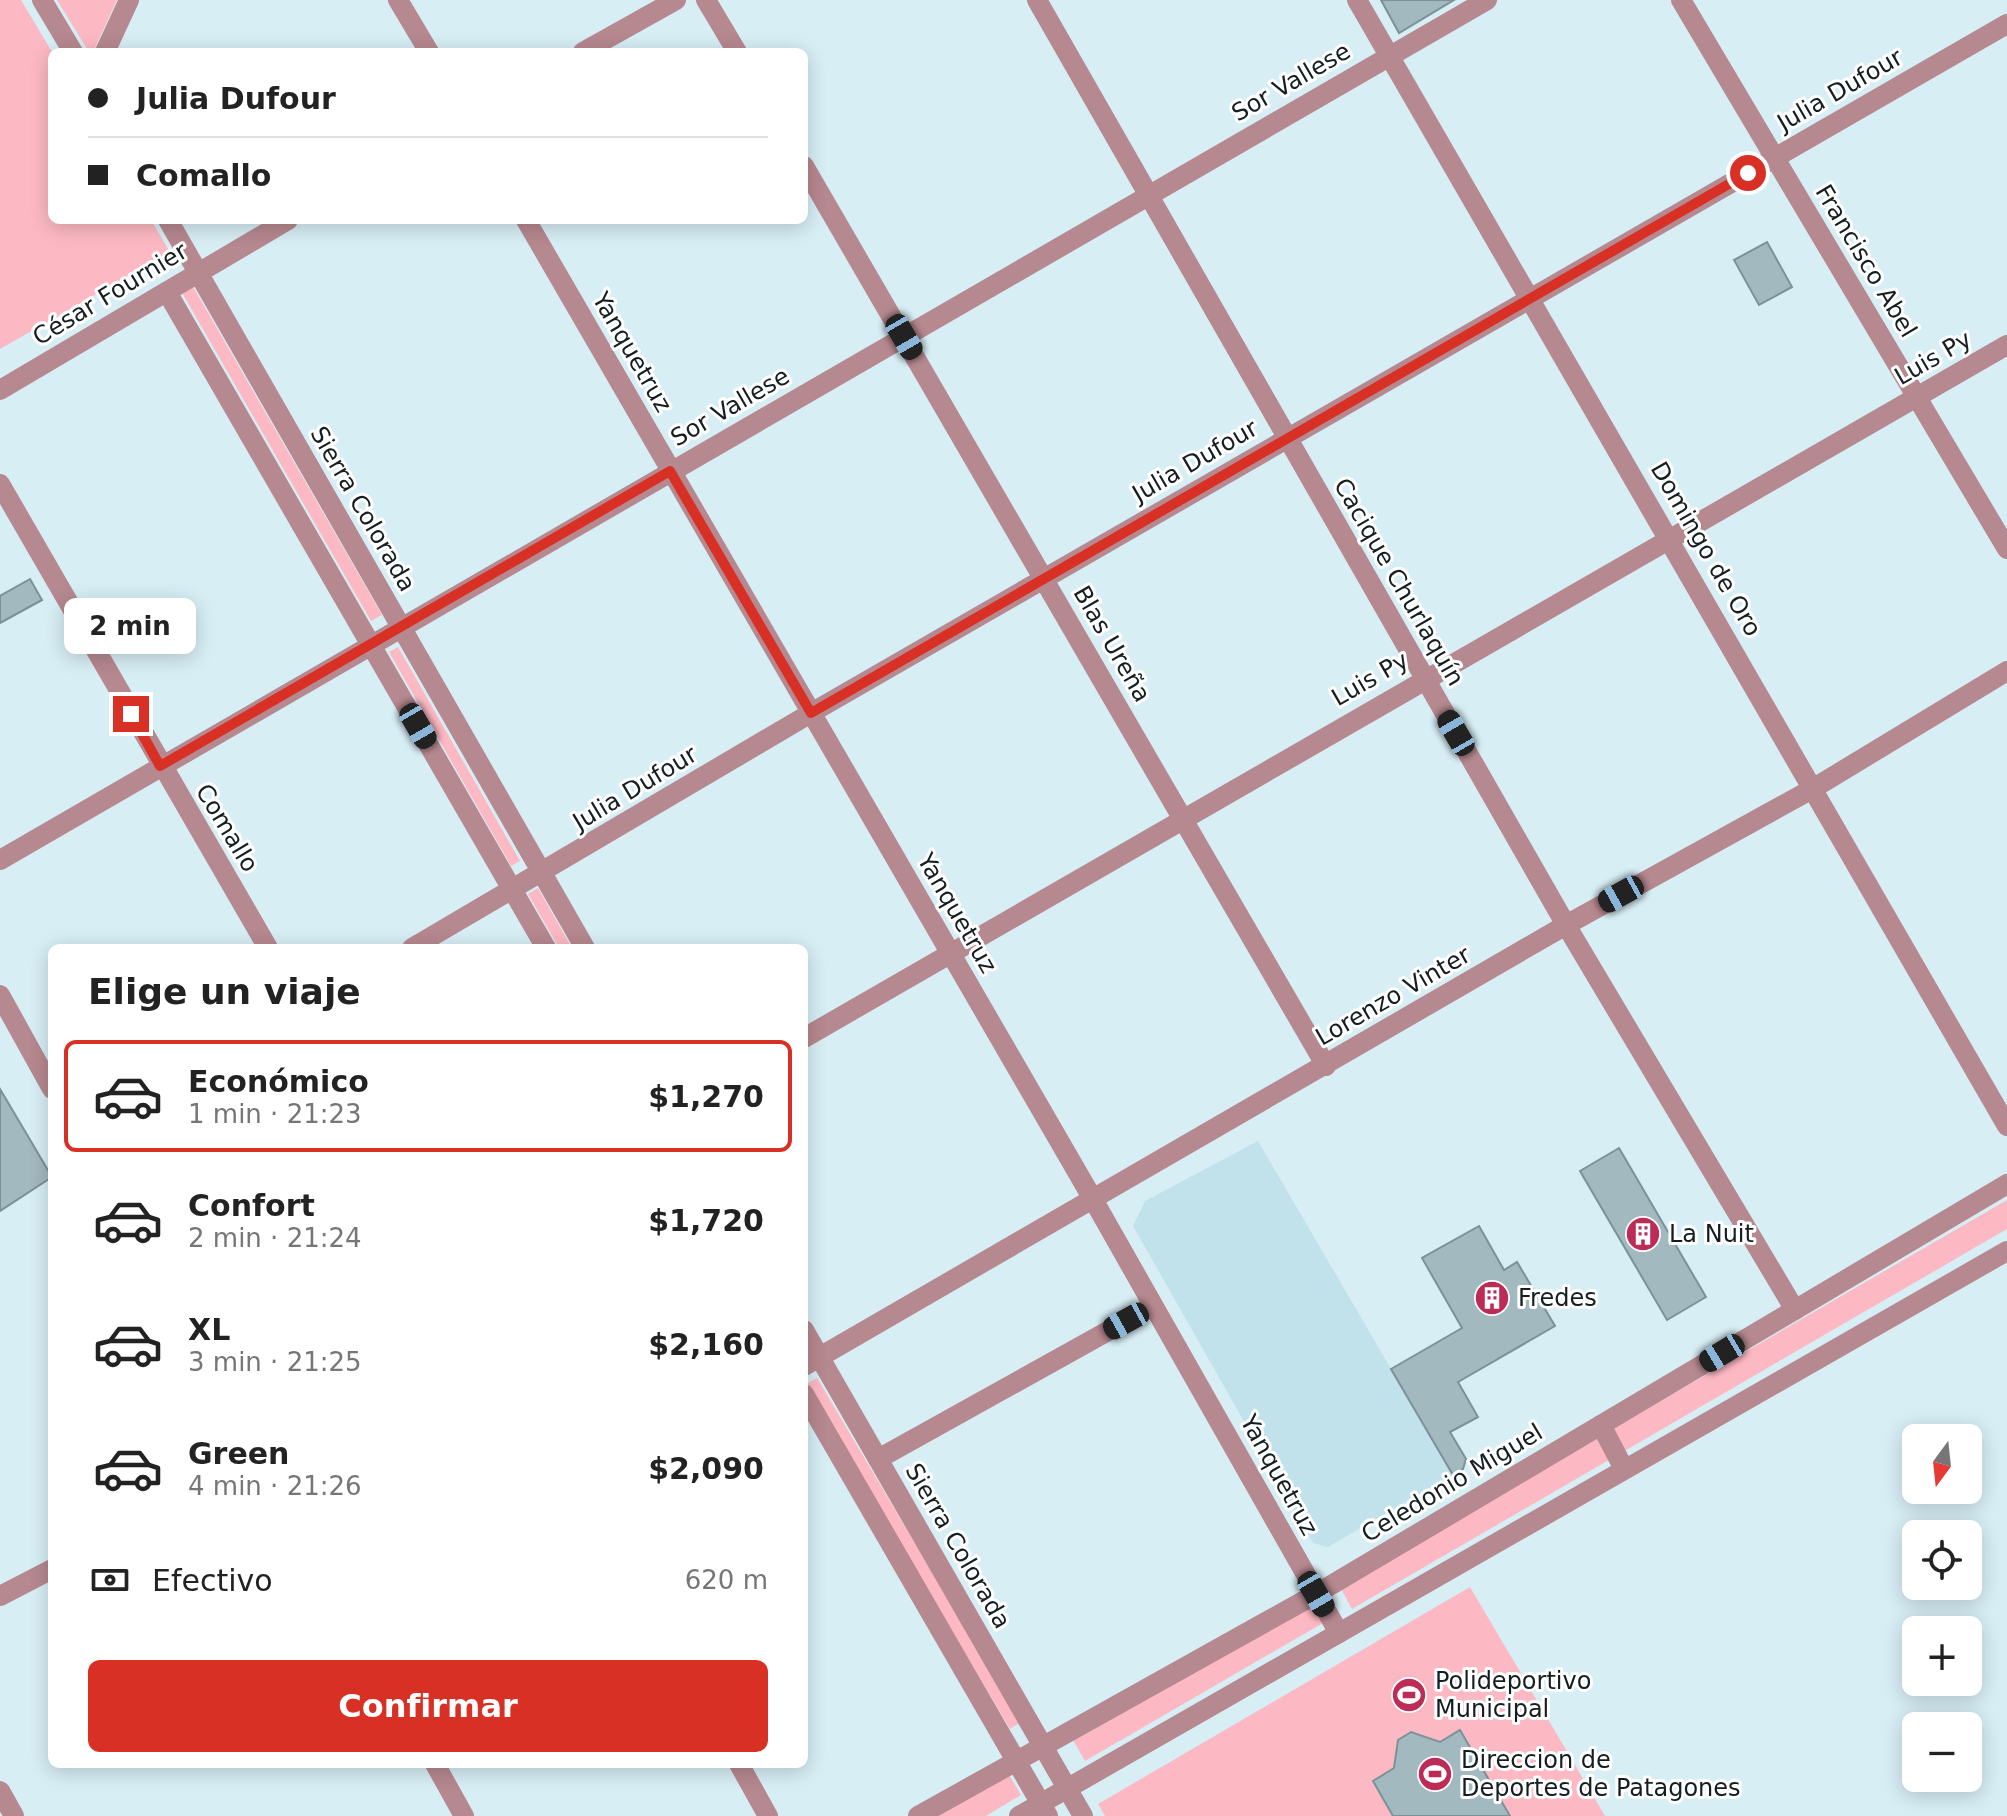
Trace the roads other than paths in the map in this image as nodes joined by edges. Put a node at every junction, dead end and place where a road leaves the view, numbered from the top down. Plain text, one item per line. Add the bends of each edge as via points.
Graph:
1 (42, 0) edge
2 (129, 0) edge
3 (398, 0) edge
4 (676, 0) edge
5 (706, 0) edge
6 (1037, 0) edge
7 (1357, 0) edge
8 (1487, 0) edge
9 (1681, 0) edge
10 (2007, 24) edge
11 (71, 48) edge
12 (107, 48) edge
13 (427, 48) edge
14 (590, 48) edge
15 (735, 48) edge
16 (1390, 56) junction
17 (1775, 157) junction
18 (808, 173) edge
19 (1147, 195) junction
20 (170, 224) edge
21 (281, 224) edge
22 (528, 224) edge
23 (198, 272) junction
24 (167, 292) junction
25 (1530, 298) junction
26 (904, 337) junction
27 (2007, 345) edge
28 (0, 390) edge
29 (1917, 397) junction
30 (1286, 437) junction
31 (670, 471) junction
32 (0, 484) edge
33 (1669, 539) junction
34 (2007, 549) edge
35 (1044, 579) junction
36 (401, 627) junction
37 (371, 644) junction
38 (2007, 671) edge
39 (1424, 678) junction
40 (811, 713) junction
41 (160, 766) junction
42 (1814, 788) junction
43 (1182, 818) junction
44 (0, 860) edge
45 (543, 874) junction
46 (513, 891) junction
47 (1566, 925) junction
48 (266, 944) edge
49 (419, 944) edge
50 (544, 944) edge
51 (583, 944) edge
52 (949, 952) junction
53 (0, 995) edge
54 (808, 1036) edge
55 (1326, 1066) junction
56 (48, 1082) edge
57 (2007, 1126) edge
58 (2007, 1184) edge
59 (1094, 1201) junction
60 (2007, 1251) edge
61 (1153, 1306) junction
62 (1795, 1310) junction
63 (812, 1362) edge
64 (808, 1401) edge
65 (1601, 1425) junction
66 (878, 1459) junction
67 (1624, 1469) junction
68 (48, 1571) edge
69 (1316, 1594) junction
70 (0, 1596) edge
71 (1339, 1633) junction
72 (1043, 1747) junction
73 (1016, 1759) junction
74 (437, 1768) edge
75 (741, 1768) edge
76 (1067, 1788) junction
77 (0, 1791) edge
78 (1045, 1810) edge
79 (14, 1816) edge
80 (464, 1816) edge
81 (768, 1816) edge
82 (918, 1816) edge
83 (1019, 1816) edge
84 (1083, 1816) edge

1 - 11 street
2 - 12 street
3 - 13 street
4 - 14 street
5 - 15 street
6 - 19 street, Cacique Churlaquín
7 - 16 street, Domingo de Oro
8 - 16 street, Sor Vallese
9 - 17 street, Francisco Abel
10 - 17 street, Julia Dufour
16 - 19 street, Sor Vallese
16 - 25 street, Domingo de Oro
17 - 25 street, Julia Dufour
17 - 29 street, Francisco Abel
18 - 26 street, Blas Ureña
19 - 26 street, Sor Vallese
19 - 30 street, Cacique Churlaquín
20 - 23 street, Sierra Colorada
21 - 23 street, César Fournier
22 - 31 street, Yanquetruz
23 - 24 street, César Fournier
23 - 36 street, Sierra Colorada
24 - 28 street, César Fournier
24 - 37 street
25 - 30 street, Julia Dufour
25 - 33 street, Domingo de Oro
26 - 31 street, Sor Vallese
26 - 35 street, Blas Ureña
27 - 29 street, Luis Py
29 - 33 street, Luis Py
29 - 34 street, Francisco Abel
30 - 35 street, Julia Dufour
30 - 39 street, Cacique Churlaquín
31 - 36 street, Sor Vallese
31 - 40 street, Yanquetruz
32 - 41 street, Comallo
33 - 39 street, Luis Py
33 - 42 street, Domingo de Oro
35 - 40 street, Julia Dufour
35 - 43 street, Blas Ureña
36 - 37 street, Sor Vallese
36 - 45 street, Sierra Colorada
37 - 41 street, Sor Vallese
37 - 46 street
38 - 42 street, Lorenzo Vinter
39 - 43 street, Luis Py
39 - 47 street, Cacique Churlaquín
40 - 45 street, Julia Dufour
40 - 52 street, Yanquetruz
41 - 44 street, Sor Vallese
41 - 48 street, Comallo
42 - 47 street, Lorenzo Vinter
42 - 57 street, Domingo de Oro
43 - 52 street, Luis Py
43 - 55 street, Blas Ureña
45 - 46 street, Julia Dufour
45 - 51 street, Sierra Colorada
46 - 49 street, Julia Dufour
46 - 50 street
47 - 55 street, Lorenzo Vinter
47 - 62 street, Cacique Churlaquín
52 - 54 street, Luis Py
52 - 59 street, Yanquetruz
53 - 56 street
55 - 59 street, Lorenzo Vinter
58 - 62 street, Celedonio Miguel
59 - 61 street, Yanquetruz
59 - 63 street, Lorenzo Vinter
60 - 67 street
61 - 66 street
61 - 69 street, Yanquetruz
62 - 65 street, Celedonio Miguel
63 - 66 street, Sierra Colorada
64 - 73 street
65 - 67 street
65 - 69 street, Celedonio Miguel
66 - 72 street, Sierra Colorada
67 - 71 street
68 - 70 street
69 - 71 street, Yanquetruz
69 - 72 street, Celedonio Miguel
71 - 76 street
72 - 73 street, Celedonio Miguel
72 - 76 street, Sierra Colorada
73 - 78 street
73 - 82 street, Celedonio Miguel
74 - 80 street
75 - 81 street
76 - 78 street
76 - 84 street, Sierra Colorada
77 - 79 street
78 - 83 street

